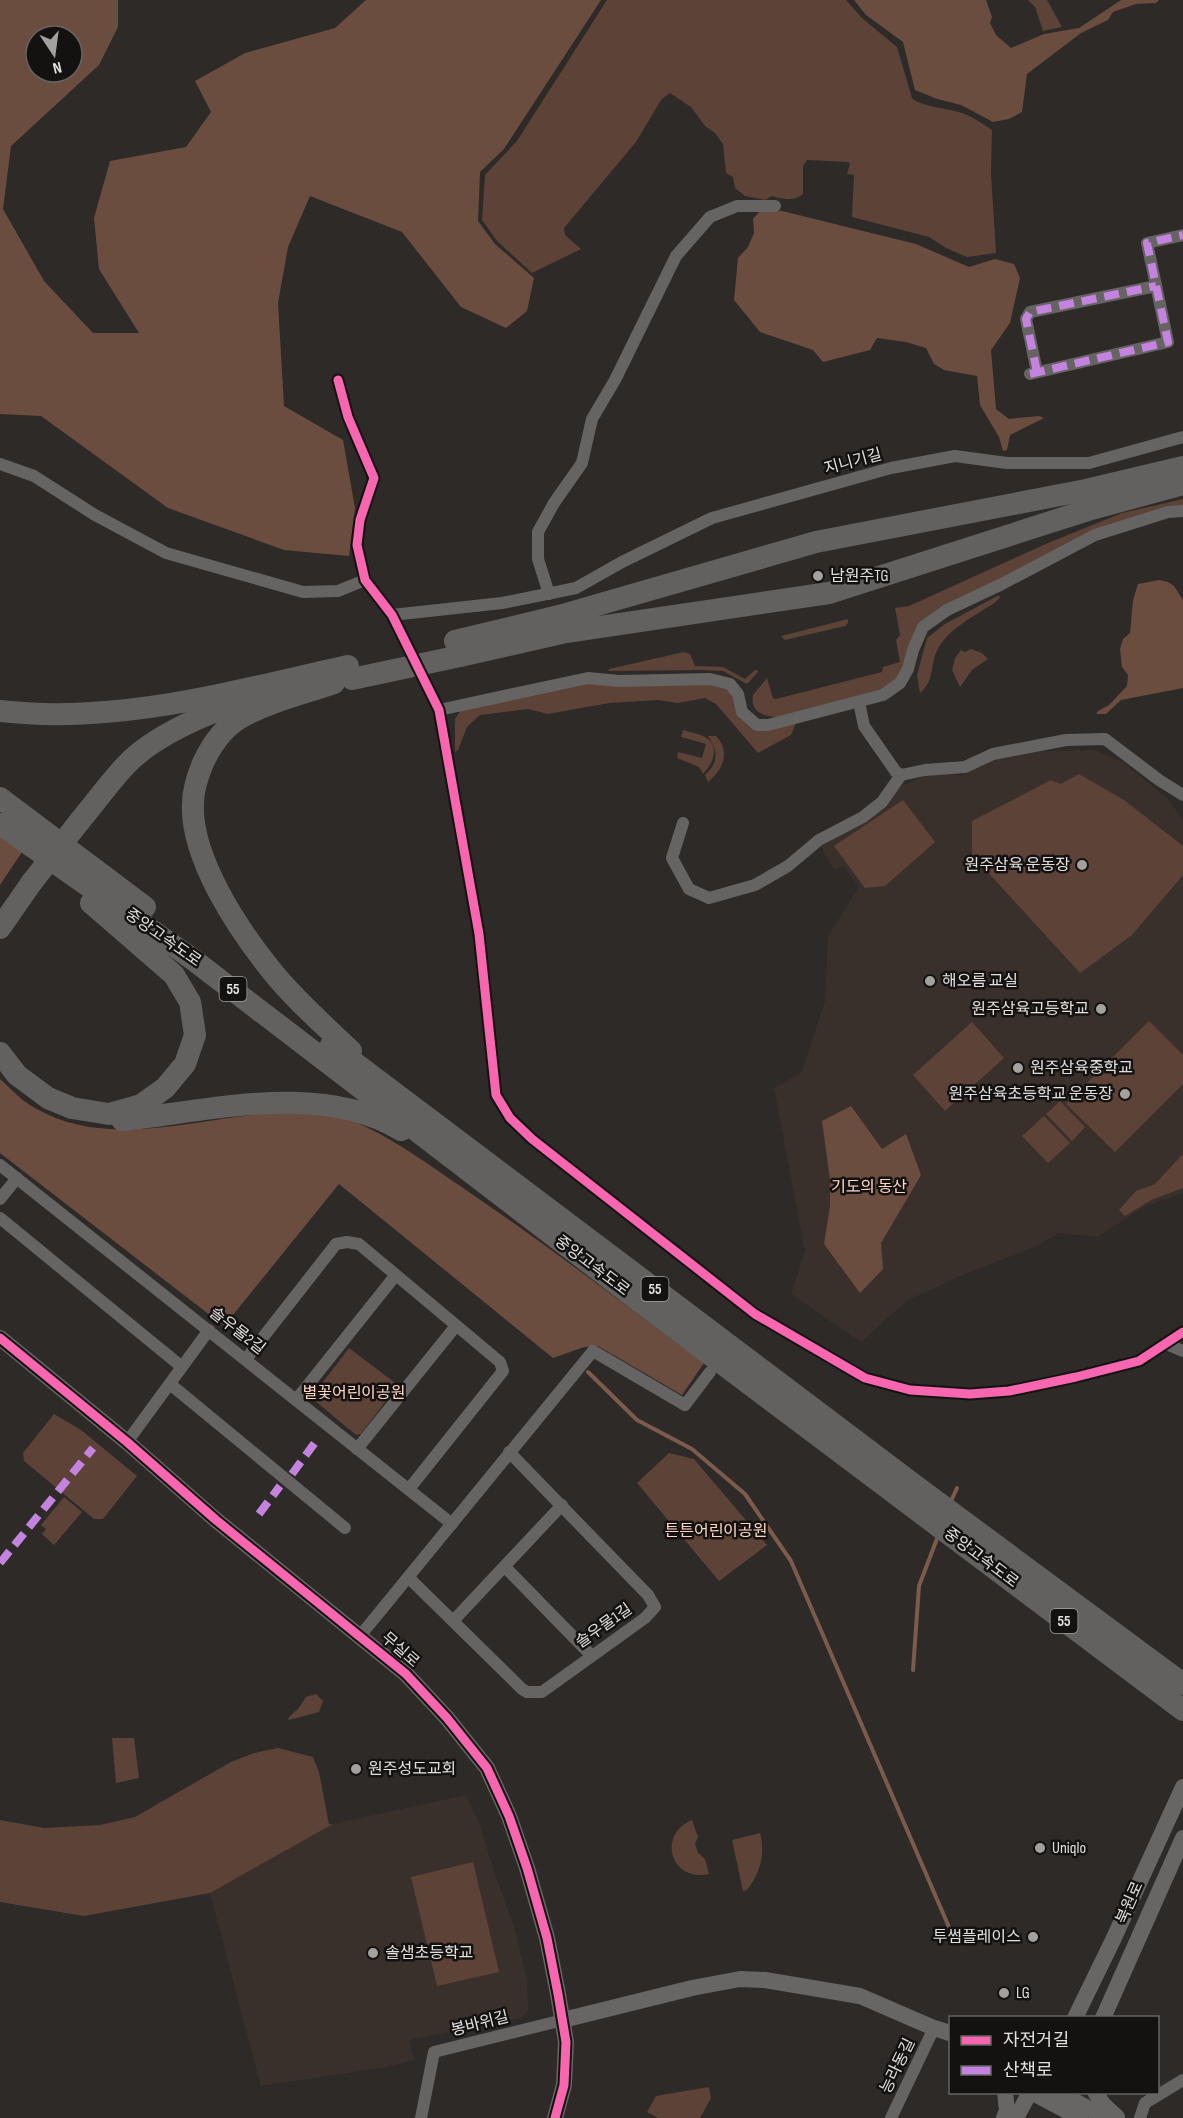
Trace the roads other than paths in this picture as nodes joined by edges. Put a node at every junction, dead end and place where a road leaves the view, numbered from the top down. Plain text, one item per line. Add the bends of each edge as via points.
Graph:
1 (775, 206) dead end
2 (1183, 235) edge
3 (1156, 286) junction
4 (338, 380) dead end
5 (1183, 437) edge
6 (0, 465) edge
7 (1183, 467) edge
8 (1183, 484) edge
9 (1183, 511) edge
10 (365, 580) junction
11 (549, 594) junction
12 (392, 615) junction
13 (458, 648) junction
14 (344, 676) junction
15 (228, 694) junction
16 (859, 702) junction
17 (0, 711) edge
18 (439, 711) junction
19 (901, 775) junction
20 (1183, 795) edge
21 (0, 798) edge
22 (74, 819) junction
23 (683, 823) dead end
24 (1, 825) edge
25 (29, 879) junction
26 (0, 909) edge
27 (0, 928) edge
28 (0, 1053) edge
29 (0, 1069) edge
30 (393, 1091) junction
31 (0, 1165) edge
32 (459, 1165) junction
33 (17, 1178) junction
34 (0, 1199) edge
35 (0, 1218) edge
36 (395, 1276) junction
37 (455, 1327) junction
38 (209, 1330) junction
39 (1183, 1332) edge
40 (0, 1338) edge
41 (1167, 1342) junction
42 (1183, 1351) edge
43 (246, 1359) junction
44 (182, 1367) junction
45 (710, 1372) dead end
46 (170, 1384) junction
47 (296, 1400) junction
48 (127, 1442) junction
49 (357, 1449) junction
50 (509, 1452) junction
51 (409, 1489) junction
52 (916, 1497) junction
53 (562, 1505) junction
54 (452, 1524) junction
55 (345, 1528) dead end
56 (991, 1553) junction
57 (505, 1567) junction
58 (409, 1578) junction
59 (453, 1621) junction
60 (360, 1636) junction
61 (591, 1655) junction
62 (1183, 1684) edge
63 (1183, 1710) edge
64 (1183, 1787) edge
65 (1183, 1838) edge
66 (1076, 2016) edge
67 (1104, 2016) edge
68 (563, 2020) junction
69 (934, 2028) junction
70 (949, 2032) edge
71 (949, 2042) edge
72 (1183, 2079) edge
73 (1005, 2094) edge
74 (1030, 2094) edge
75 (1038, 2094) edge
76 (1096, 2094) edge
77 (1057, 2100) edge
78 (421, 2118) edge
79 (555, 2118) edge
80 (891, 2118) edge
81 (1004, 2118) edge
82 (1016, 2118) edge
83 (1080, 2118) edge
84 (1106, 2118) edge
85 (1118, 2118) edge
86 (1140, 2118) edge

1 - 11 street via 737,206 710,216 676,256 592,419 582,463 538,532 538,559
2 - 3 street via 1147,243
3 - 3 street via 1168,342 1034,373 1026,319 1030,312
4 - 10 street via 348,417 374,478 360,520 357,545
5 - 11 street, 지니기길 via 1089,463 1007,463 955,456 891,468 712,518 576,588
6 - 10 street via 34,476 166,553 303,592 338,591
7 - 13 highway via 1086,490 816,542
8 - 13 highway via 1088,510 828,593
9 - 16 street via 1095,535 947,610 923,627 900,683 883,695
10 - 12 street
11 - 12 street, 지니기길
12 - 18 street
13 - 14 highway
14 - 15 highway
14 - 22 highway via 235,705 192,721 127,763
14 - 30 highway via 240,718 210,748 198,774 193,803 196,832 206,866 224,900 272,971
15 - 17 highway via 88,714
15 - 22 highway via 186,712 119,759
16 - 18 street via 757,725 742,711 738,694 730,684 710,679 588,678
16 - 19 street via 864,726
18 - 41 street via 479,934 496,1095 510,1118 532,1139 751,1319 865,1378 910,1390 970,1394 1009,1390 1138,1360
19 - 20 street via 965,767 993,754 1066,740 1105,739
19 - 23 street via 882,802 863,818 819,840 780,871 724,896 710,898 689,889 677,868 672,858
21 - 30 highway, 중앙고속도로 / 55
22 - 25 highway
24 - 28 highway via 174,975 190,1002 195,1035 185,1064 165,1088 141,1105 109,1114 72,1108 48,1098 17,1075
24 - 32 highway, 중앙고속도로 / 55 via 191,958
25 - 26 highway
25 - 27 highway
29 - 32 highway via 43,1106 71,1117 110,1122 254,1104 345,1107 385,1120
30 - 52 highway, 중앙고속도로 / 55
31 - 33 street, 솔우물2길
32 - 52 highway, 중앙고속도로 / 55
33 - 34 street
33 - 38 street, 솔우물2길
35 - 44 street
36 - 37 street
36 - 43 street via 358,1244 336,1244
36 - 47 street
37 - 49 street
37 - 51 street via 500,1362 503,1371
38 - 43 street, 솔우물2길
38 - 44 street
39 - 41 street
40 - 48 street, 무실로
41 - 42 street
43 - 47 street, 솔우물2길
44 - 46 street
45 - 50 street via 685,1405 593,1351
46 - 48 street
46 - 55 street
47 - 49 street, 솔우물2길
48 - 60 street, 무실로
49 - 51 street, 솔우물2길
50 - 53 street, 솔우물1길
50 - 54 street
51 - 54 street, 솔우물2길
52 - 56 highway, 중앙고속도로 / 55
53 - 57 street
53 - 61 street, 솔우물1길 via 656,1607
54 - 58 street
56 - 62 highway, 중앙고속도로 / 55
56 - 63 highway, 중앙고속도로 / 55
57 - 59 street
57 - 61 street
58 - 59 street, 솔우물1길
58 - 60 street
59 - 61 street, 솔우물1길 via 527,1692 542,1692
60 - 68 street, 무실로 via 406,1674 487,1768 527,1868 547,1938
64 - 66 street, 북원로
65 - 67 street, 북원로
68 - 69 street via 740,1979 860,1996
68 - 78 street, 봉바위길 via 434,2052
68 - 79 street, 무실로 via 564,2085
69 - 70 street
69 - 71 street
69 - 80 street, 능라동길
72 - 86 street via 1145,2103
73 - 81 street
74 - 82 street
75 - 77 street
76 - 85 street
77 - 83 street
77 - 84 street

